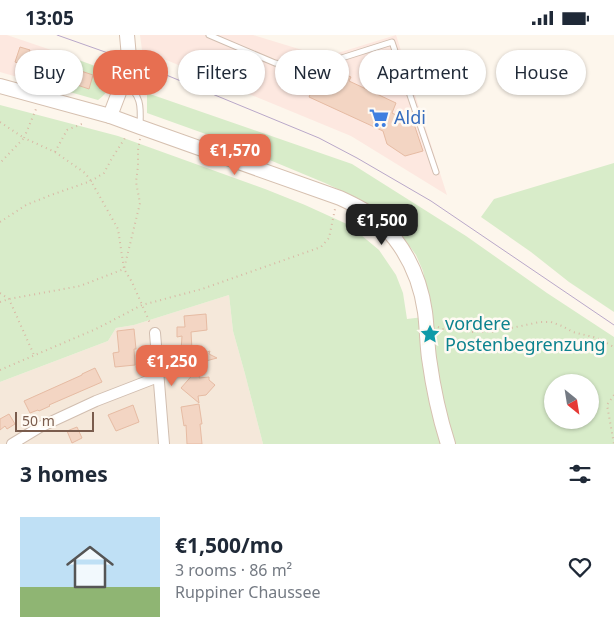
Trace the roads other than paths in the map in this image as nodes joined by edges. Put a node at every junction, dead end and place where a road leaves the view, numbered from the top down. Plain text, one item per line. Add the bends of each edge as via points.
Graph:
1 (128, 35) edge
2 (209, 35) edge
3 (129, 50) edge
4 (0, 86) edge
5 (118, 95) edge
6 (136, 95) edge
7 (110, 116) junction
8 (136, 133) junction
9 (436, 172) dead end
10 (155, 333) road end
11 (158, 377) junction
12 (12, 444) edge
13 (164, 444) edge
14 (448, 444) edge

1 - 3 main road
2 - 9 lane via 275,63 306,69 392,42
4 - 7 main road
5 - 7 main road
6 - 8 lane via 141,110
7 - 8 main road
8 - 14 main road via 340,198 378,219 403,250 419,284 435,396
10 - 11 street
11 - 12 street via 96,401
11 - 13 street

